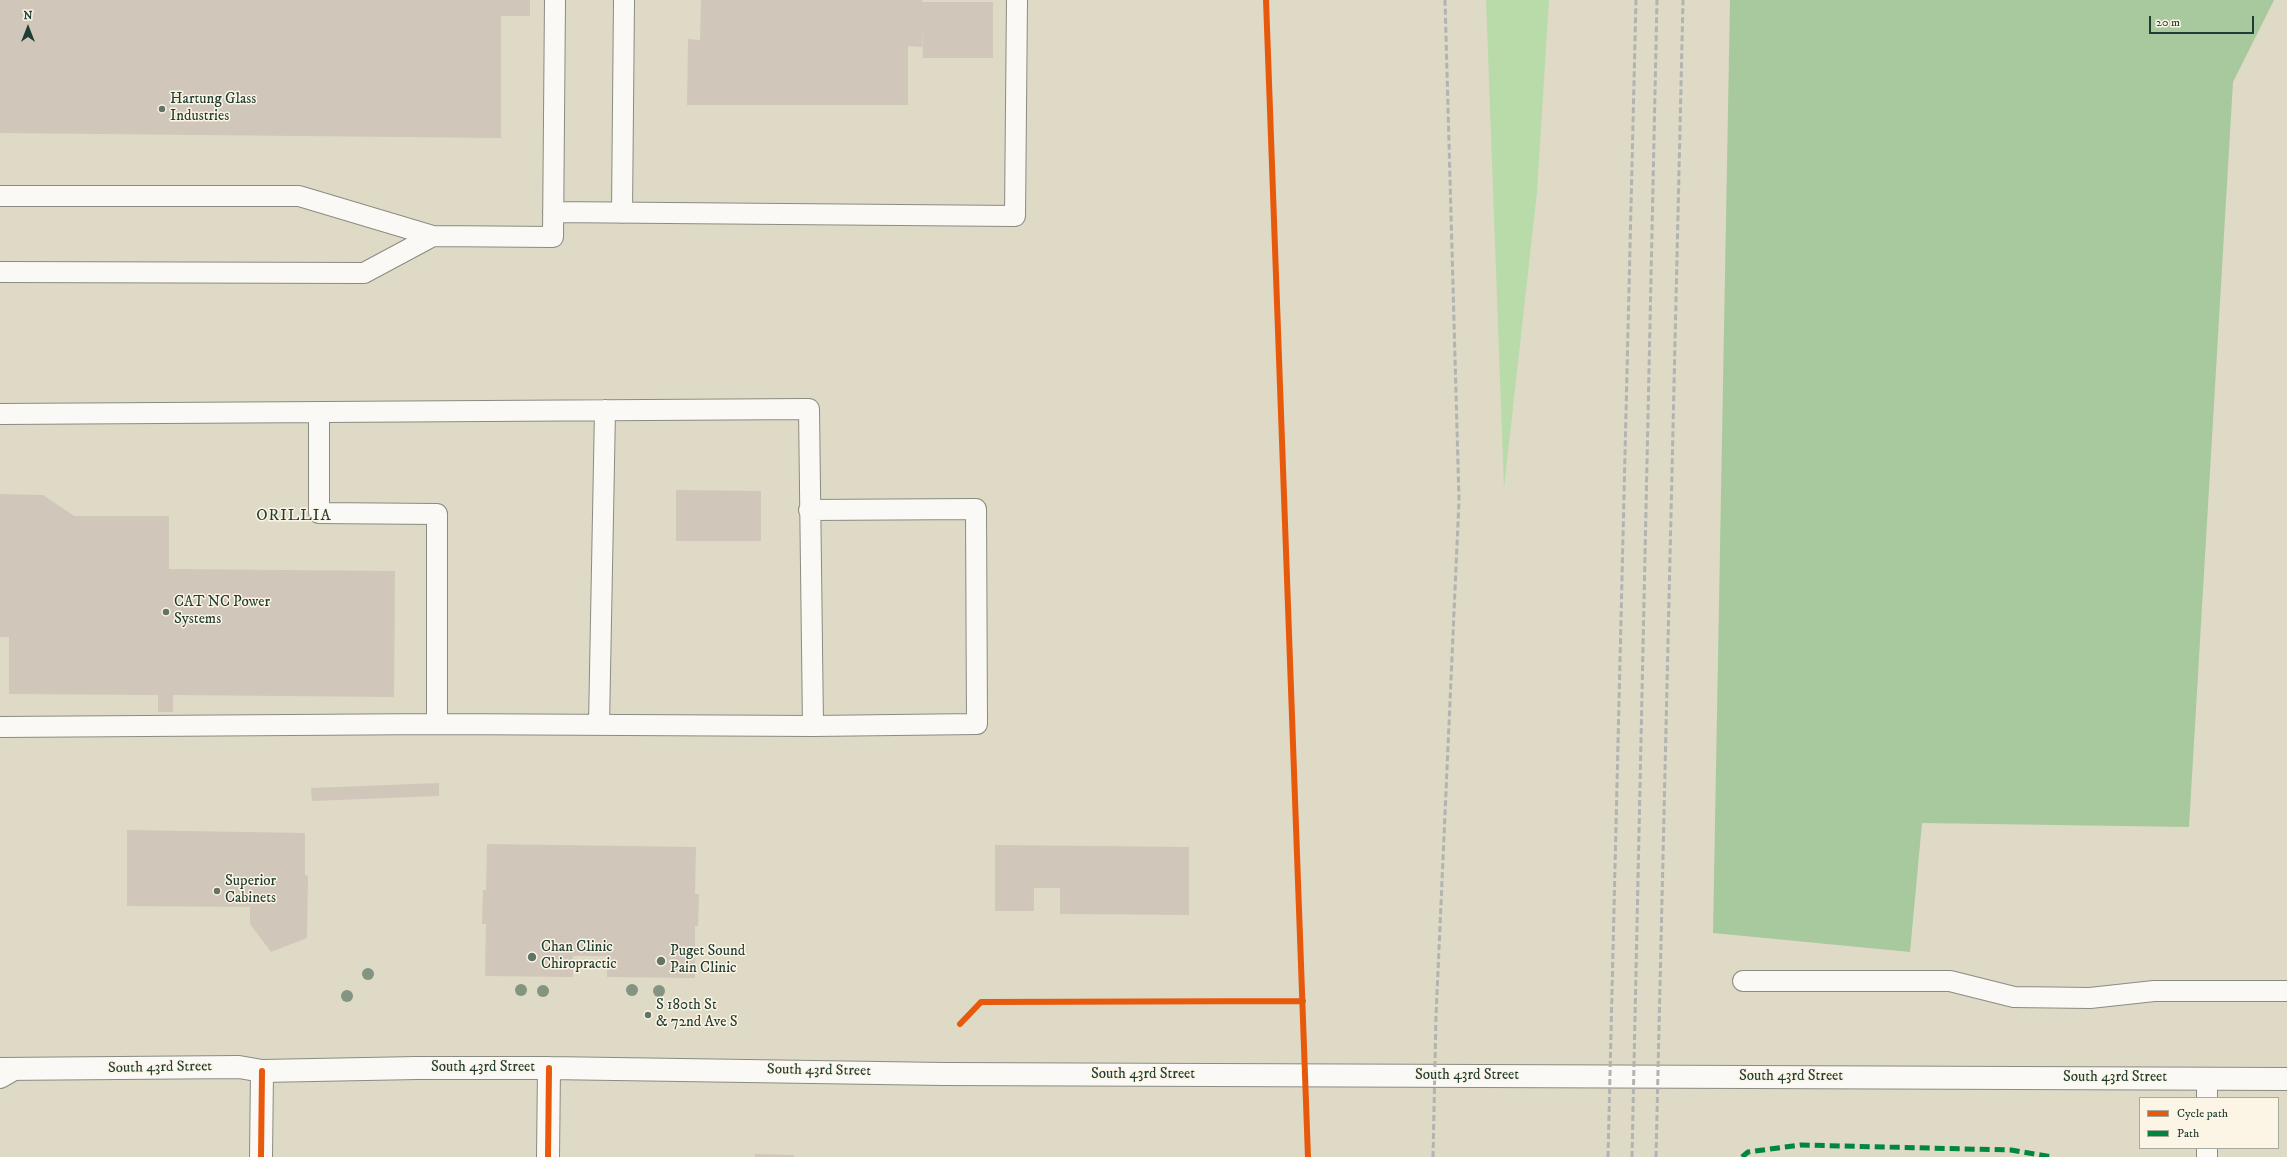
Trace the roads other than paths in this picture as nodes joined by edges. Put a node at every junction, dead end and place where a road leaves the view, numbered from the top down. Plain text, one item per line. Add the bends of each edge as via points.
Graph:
1 (555, 0) edge
2 (624, 0) edge
3 (1017, 0) edge
4 (0, 196) edge
5 (553, 212) junction
6 (622, 213) junction
7 (433, 236) junction
8 (0, 272) edge
9 (605, 410) junction
10 (319, 412) junction
11 (0, 414) edge
12 (809, 510) junction
13 (437, 724) junction
14 (599, 725) junction
15 (813, 726) junction
16 (0, 727) edge
17 (1743, 982) dead end
18 (2287, 991) edge
19 (549, 1068) junction
20 (262, 1071) junction
21 (5, 1072) edge
22 (2287, 1079) edge
23 (2207, 1088) edge
24 (261, 1157) edge
25 (548, 1157) edge

1 - 5 lane
2 - 6 lane
3 - 6 lane via 1015,216
4 - 7 lane via 298,196
5 - 6 lane
5 - 7 lane via 553,237
7 - 8 lane via 364,273
9 - 10 lane
9 - 12 lane via 809,409
9 - 14 lane
10 - 11 lane
10 - 13 lane via 319,513 437,514
12 - 15 lane
12 - 15 lane via 976,509 977,724
13 - 14 lane
13 - 16 lane
14 - 15 lane
17 - 18 lane via 1950,982 2014,997 2090,998 2154,991
19 - 20 main road, South 43rd Street
19 - 23 main road, South 43rd Street
19 - 25 main road
20 - 21 main road, South 43rd Street via 239,1067
20 - 24 main road
22 - 23 main road, South 43rd Street

